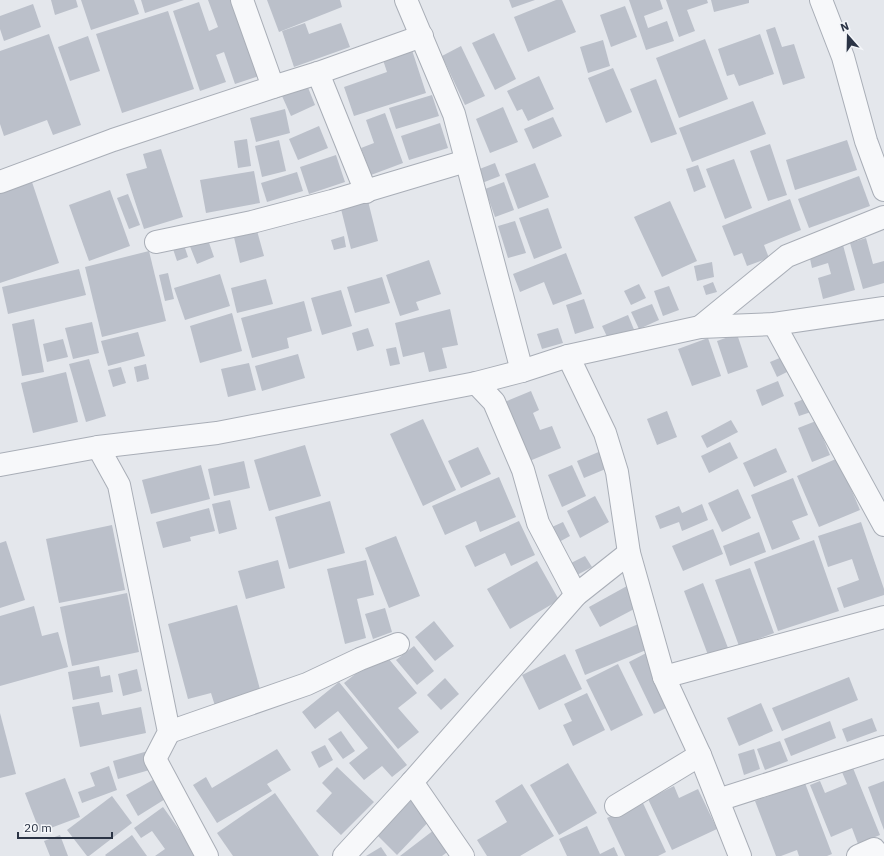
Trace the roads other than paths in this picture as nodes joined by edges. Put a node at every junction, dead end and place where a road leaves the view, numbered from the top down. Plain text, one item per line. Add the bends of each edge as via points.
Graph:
1 (242, 0) edge
2 (406, 0) edge
3 (821, 0) edge
4 (422, 36) junction
5 (318, 73) junction
6 (273, 87) junction
7 (466, 161) junction
8 (0, 182) edge
9 (884, 190) edge
10 (366, 192) junction
11 (884, 217) edge
12 (156, 242) dead end
13 (884, 308) edge
14 (774, 324) junction
15 (700, 327) junction
16 (568, 356) junction
17 (522, 371) junction
18 (476, 383) junction
19 (98, 447) junction
20 (0, 465) edge
21 (884, 525) edge
22 (629, 553) junction
23 (576, 594) junction
24 (884, 618) edge
25 (398, 644) dead end
26 (664, 678) junction
27 (169, 732) junction
28 (884, 747) edge
29 (700, 755) junction
30 (412, 782) junction
31 (718, 800) junction
32 (616, 806) dead end
33 (207, 856) edge
34 (344, 856) edge
35 (463, 856) edge
36 (740, 856) edge
37 (858, 856) edge
38 (878, 856) edge

1 - 6 street
2 - 4 street
3 - 9 street via 843,58 866,141
4 - 5 street
4 - 7 street via 454,114
5 - 6 street
5 - 10 street
6 - 8 street via 113,140
7 - 10 street
7 - 17 street
10 - 12 street via 252,222
11 - 15 street via 788,256
13 - 14 street
14 - 15 street
14 - 21 street
15 - 16 street
16 - 17 street
16 - 22 street via 605,433 617,472
17 - 18 street
18 - 19 street via 217,432
18 - 23 street via 494,402 523,470 538,523
19 - 20 street
19 - 27 street via 119,485
22 - 23 street
22 - 26 street
23 - 30 street
24 - 26 street
25 - 27 street via 307,684
26 - 29 street
27 - 33 street via 155,759
28 - 31 street
29 - 31 street
29 - 32 street
30 - 34 street
30 - 35 street
31 - 36 street
37 - 38 street via 874,849

